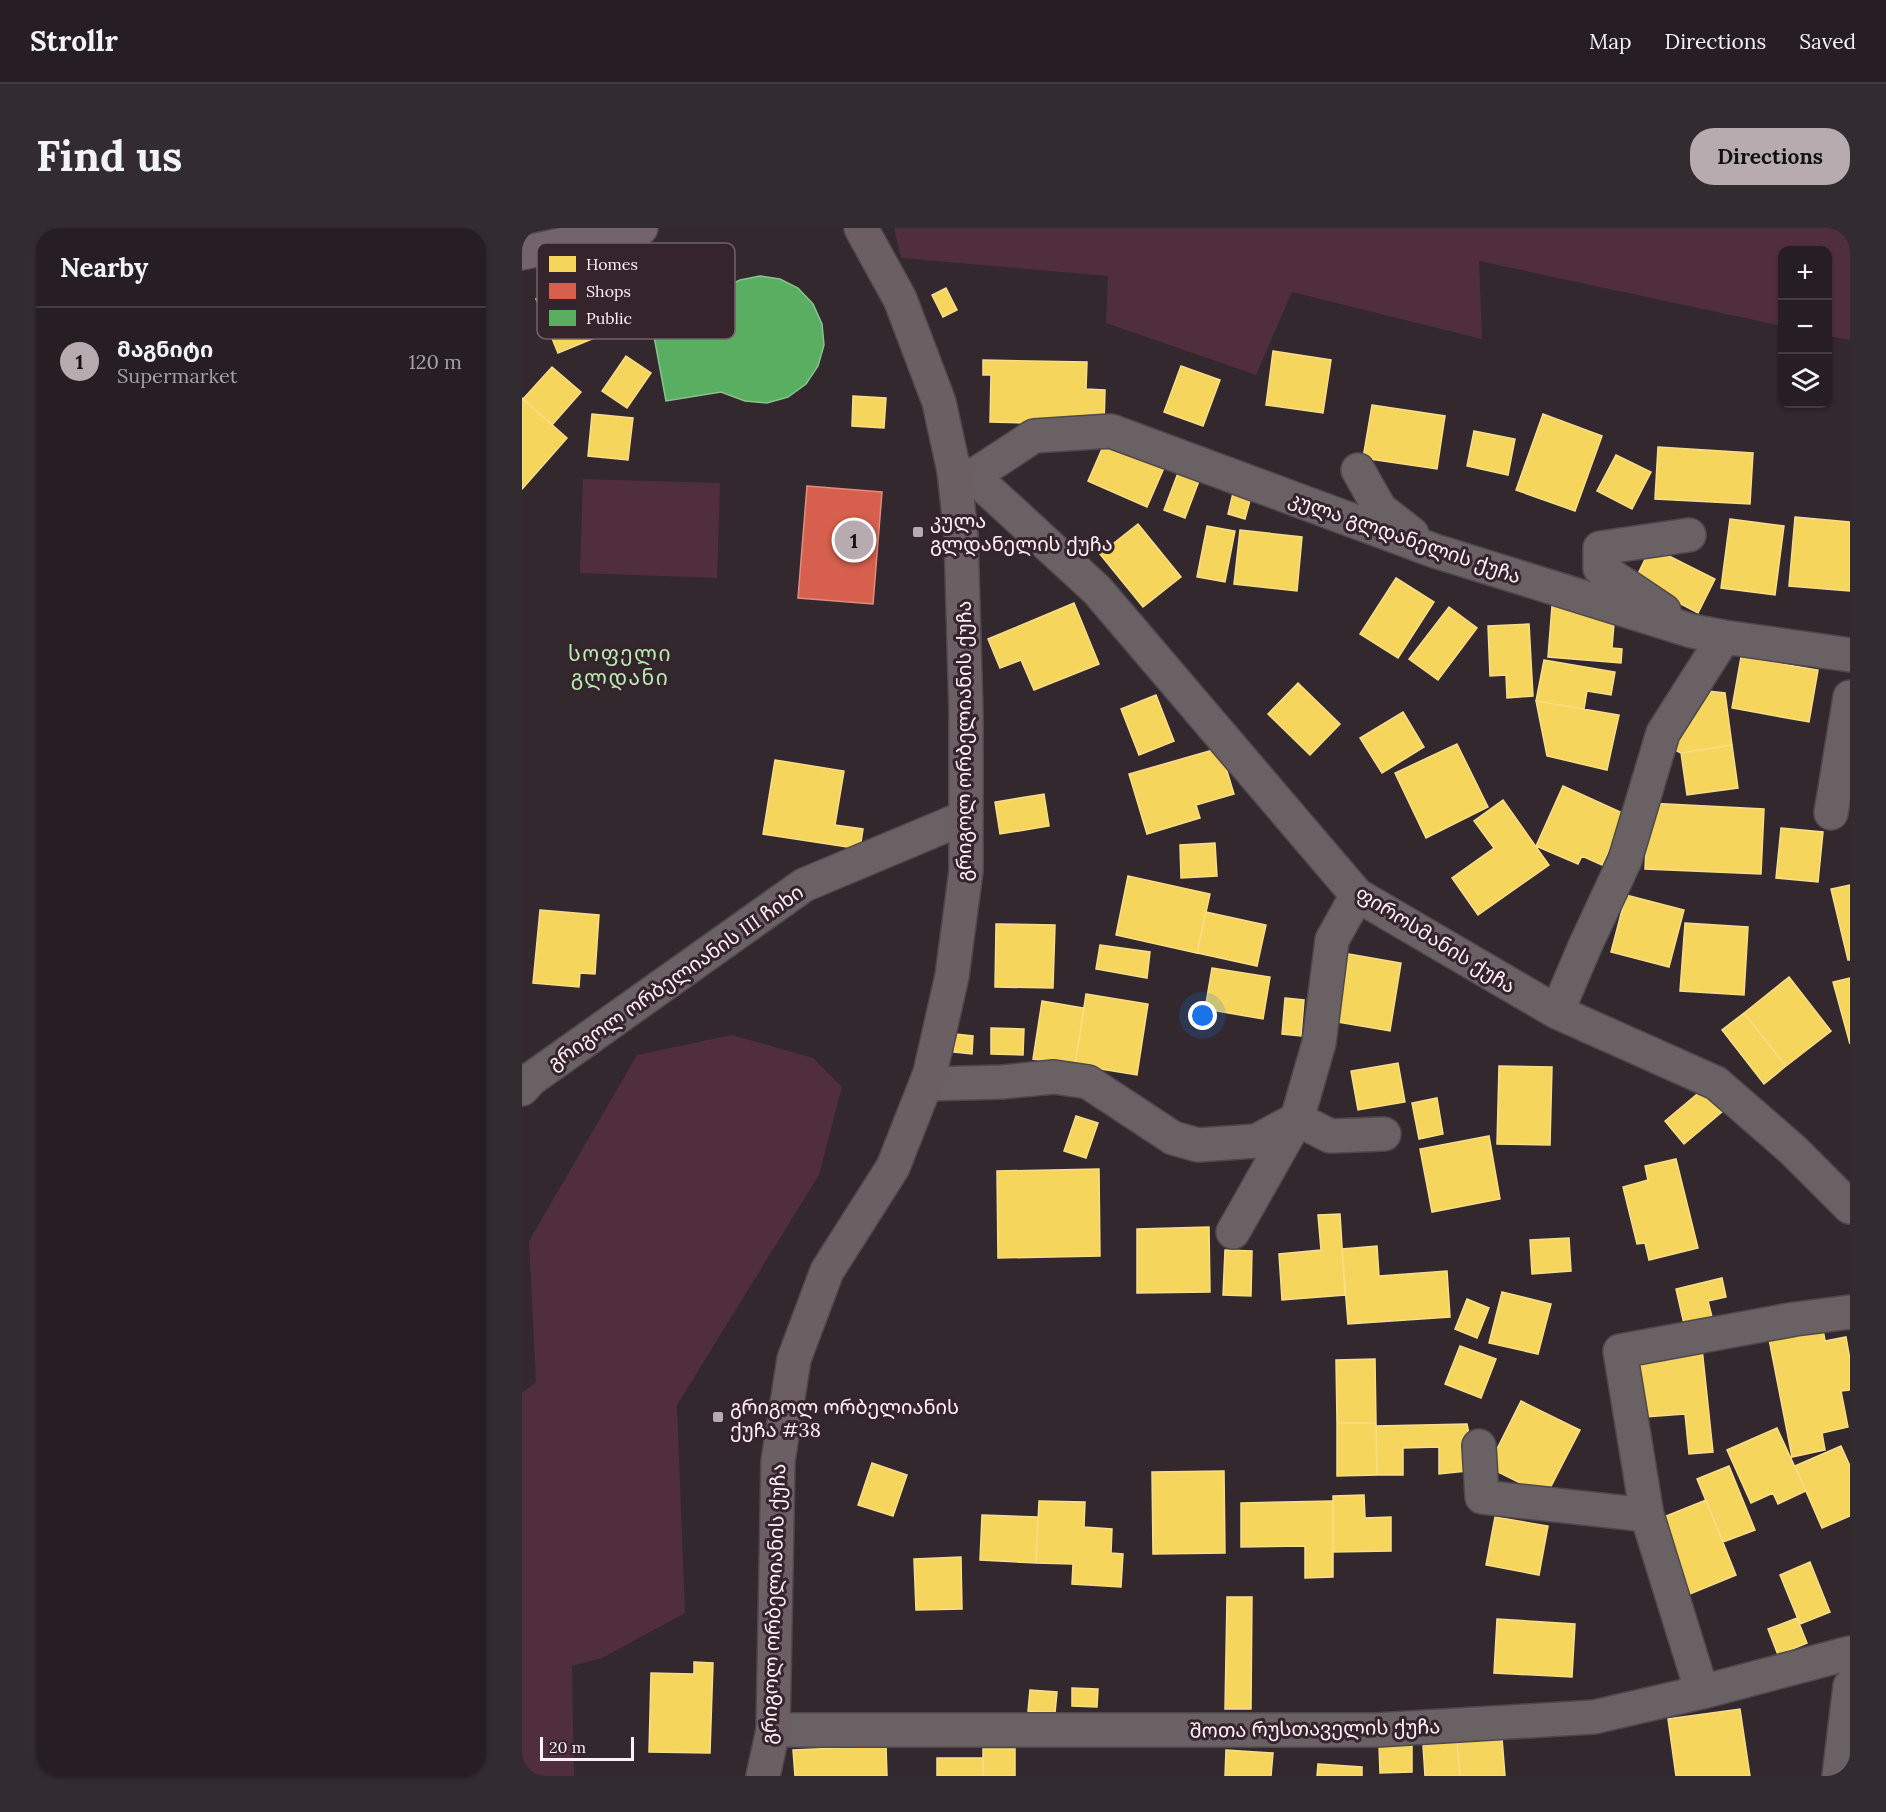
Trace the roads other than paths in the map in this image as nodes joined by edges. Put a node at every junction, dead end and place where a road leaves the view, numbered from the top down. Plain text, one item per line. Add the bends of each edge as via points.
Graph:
1 (641, 228) edge
2 (861, 228) edge
3 (570, 243) edge
4 (537, 250) edge
5 (522, 253) edge
6 (1358, 470) dead end
7 (964, 474) junction
8 (1689, 535) dead end
9 (1435, 551) junction
10 (1692, 631) junction
11 (1724, 637) junction
12 (1850, 655) edge
13 (1850, 697) edge
14 (1831, 813) dead end
15 (966, 817) junction
16 (1358, 895) junction
17 (1557, 1012) junction
18 (926, 1084) junction
19 (522, 1089) edge
20 (1297, 1119) junction
21 (1384, 1134) dead end
22 (1850, 1207) edge
23 (1233, 1232) dead end
24 (1850, 1312) edge
25 (1479, 1446) dead end
26 (1647, 1515) junction
27 (1850, 1653) edge
28 (1850, 1686) edge
29 (1702, 1692) junction
30 (773, 1730) junction
31 (763, 1776) edge
32 (1839, 1776) edge

1 - 3 highway
2 - 7 main road, გრიგოლ ორბელიანის ქუჩა via 900,299
4 - 5 highway
6 - 9 street via 1380,509
7 - 9 street, კულა გლდანელის ქუჩა via 1034,436 1111,431
7 - 15 main road, გრიგოლ ორბელიანის ქუჩა via 961,534
7 - 16 street, ფიროსმანის ქუჩა via 1097,590
8 - 10 street via 1600,548 1600,568
9 - 10 street, კულა გლდანელის ქუჩა
10 - 11 street, კულა გლდანელის ქუჩა
11 - 12 street, კულა გლდანელის ქუჩა
11 - 17 street via 1663,733 1625,860
13 - 14 street
15 - 18 main road, გრიგოლ ორბელიანის ქუჩა via 966,871 952,976
15 - 19 street, გრიგოლ ორბელიანის III ჩიხი via 804,885
16 - 17 street, ფიროსმანის ქუჩა
16 - 20 street via 1332,940 1320,1043
17 - 22 street, ფიროსმანის ქუჩა via 1716,1083 1793,1150
18 - 20 street via 1054,1077 1088,1082 1173,1138 1198,1145 1256,1141
18 - 30 main road, გრიგოლ ორბელიანის ქუჩა via 893,1167 827,1271 794,1359 778,1461
20 - 21 street via 1330,1136
20 - 23 street
24 - 26 street via 1620,1351
25 - 26 street via 1482,1497
26 - 29 street
27 - 29 street, შოთა რუსთაველის ქუჩა
28 - 32 street
29 - 30 street, შოთა რუსთაველის ქუჩა via 1594,1717 1376,1730
30 - 31 main road, გრიგოლ ორბელიანის ქუჩა

